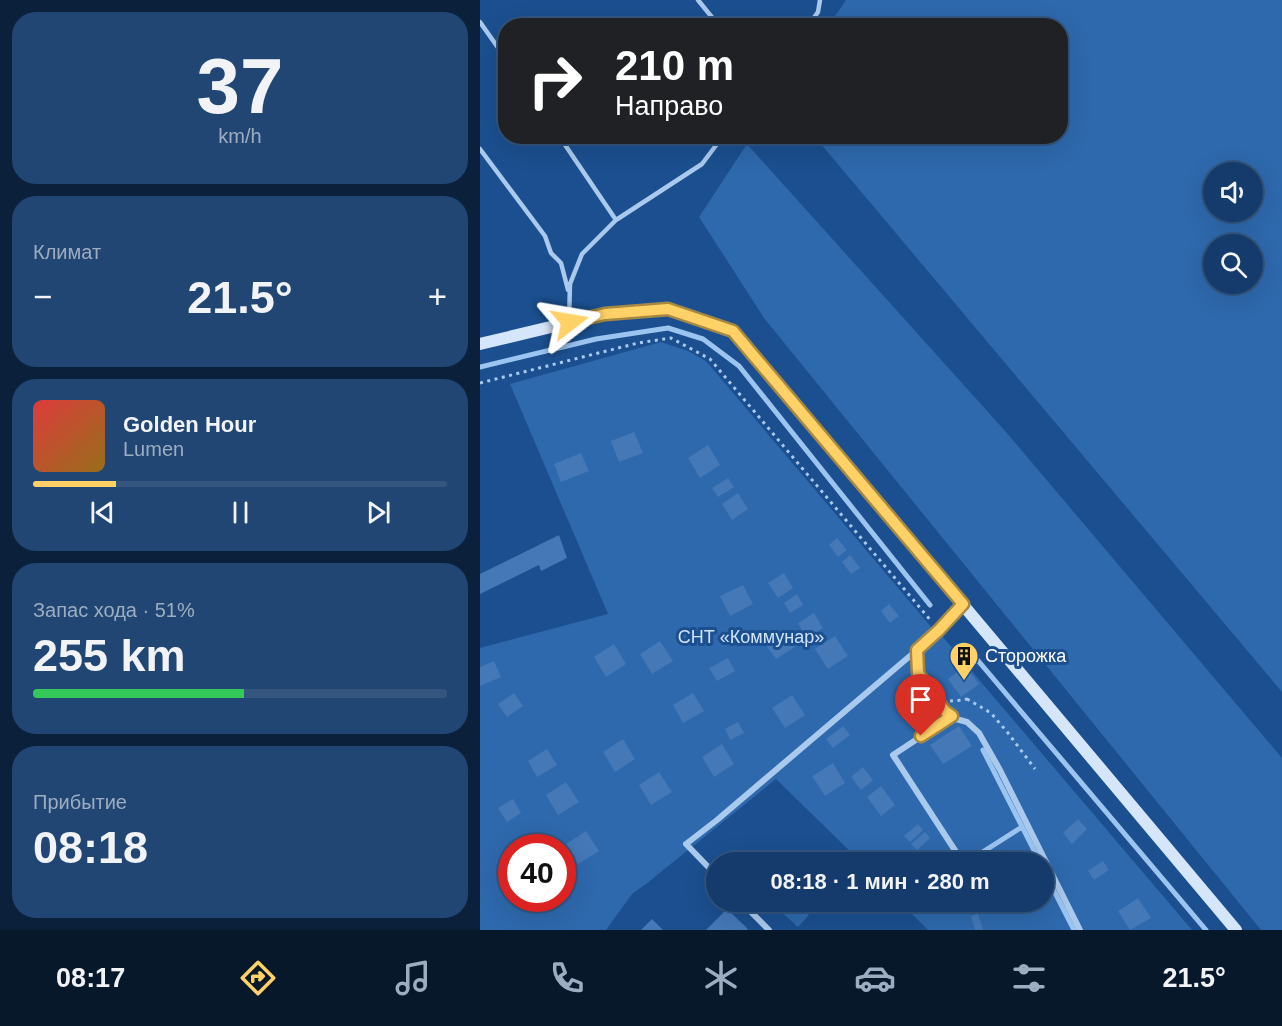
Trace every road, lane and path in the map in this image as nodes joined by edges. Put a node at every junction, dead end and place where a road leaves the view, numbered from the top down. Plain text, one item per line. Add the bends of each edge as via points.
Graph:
1 (698, 0) edge
2 (820, 0) edge
3 (713, 18) edge
4 (814, 18) edge
5 (480, 22) edge
6 (498, 48) edge
7 (564, 144) edge
8 (717, 144) edge
9 (480, 149) edge
10 (616, 220) junction
11 (570, 298) junction
12 (570, 322) junction
13 (480, 344) edge
14 (480, 383) edge
15 (963, 604) junction
16 (935, 626) dead end
17 (917, 650) junction
18 (949, 701) dead end
19 (952, 716) junction
20 (1035, 769) dead end
21 (956, 852) edge
22 (706, 865) edge
23 (751, 912) edge
24 (769, 930) edge
25 (1080, 930) edge
26 (1236, 930) edge

1 - 3 lane
2 - 4 lane
5 - 6 lane
7 - 10 lane
8 - 10 lane via 702,164
9 - 11 lane via 545,236 551,253 561,263
10 - 11 lane via 582,254 570,284
11 - 12 lane
12 - 13 street
12 - 15 street via 605,314 668,309 733,331
14 - 16 path via 671,338 710,359
15 - 17 street
15 - 26 street
17 - 19 street via 918,673
17 - 22 street via 686,844
18 - 20 path via 965,697 991,713
19 - 21 street via 893,755
19 - 25 street via 979,733
23 - 24 street

